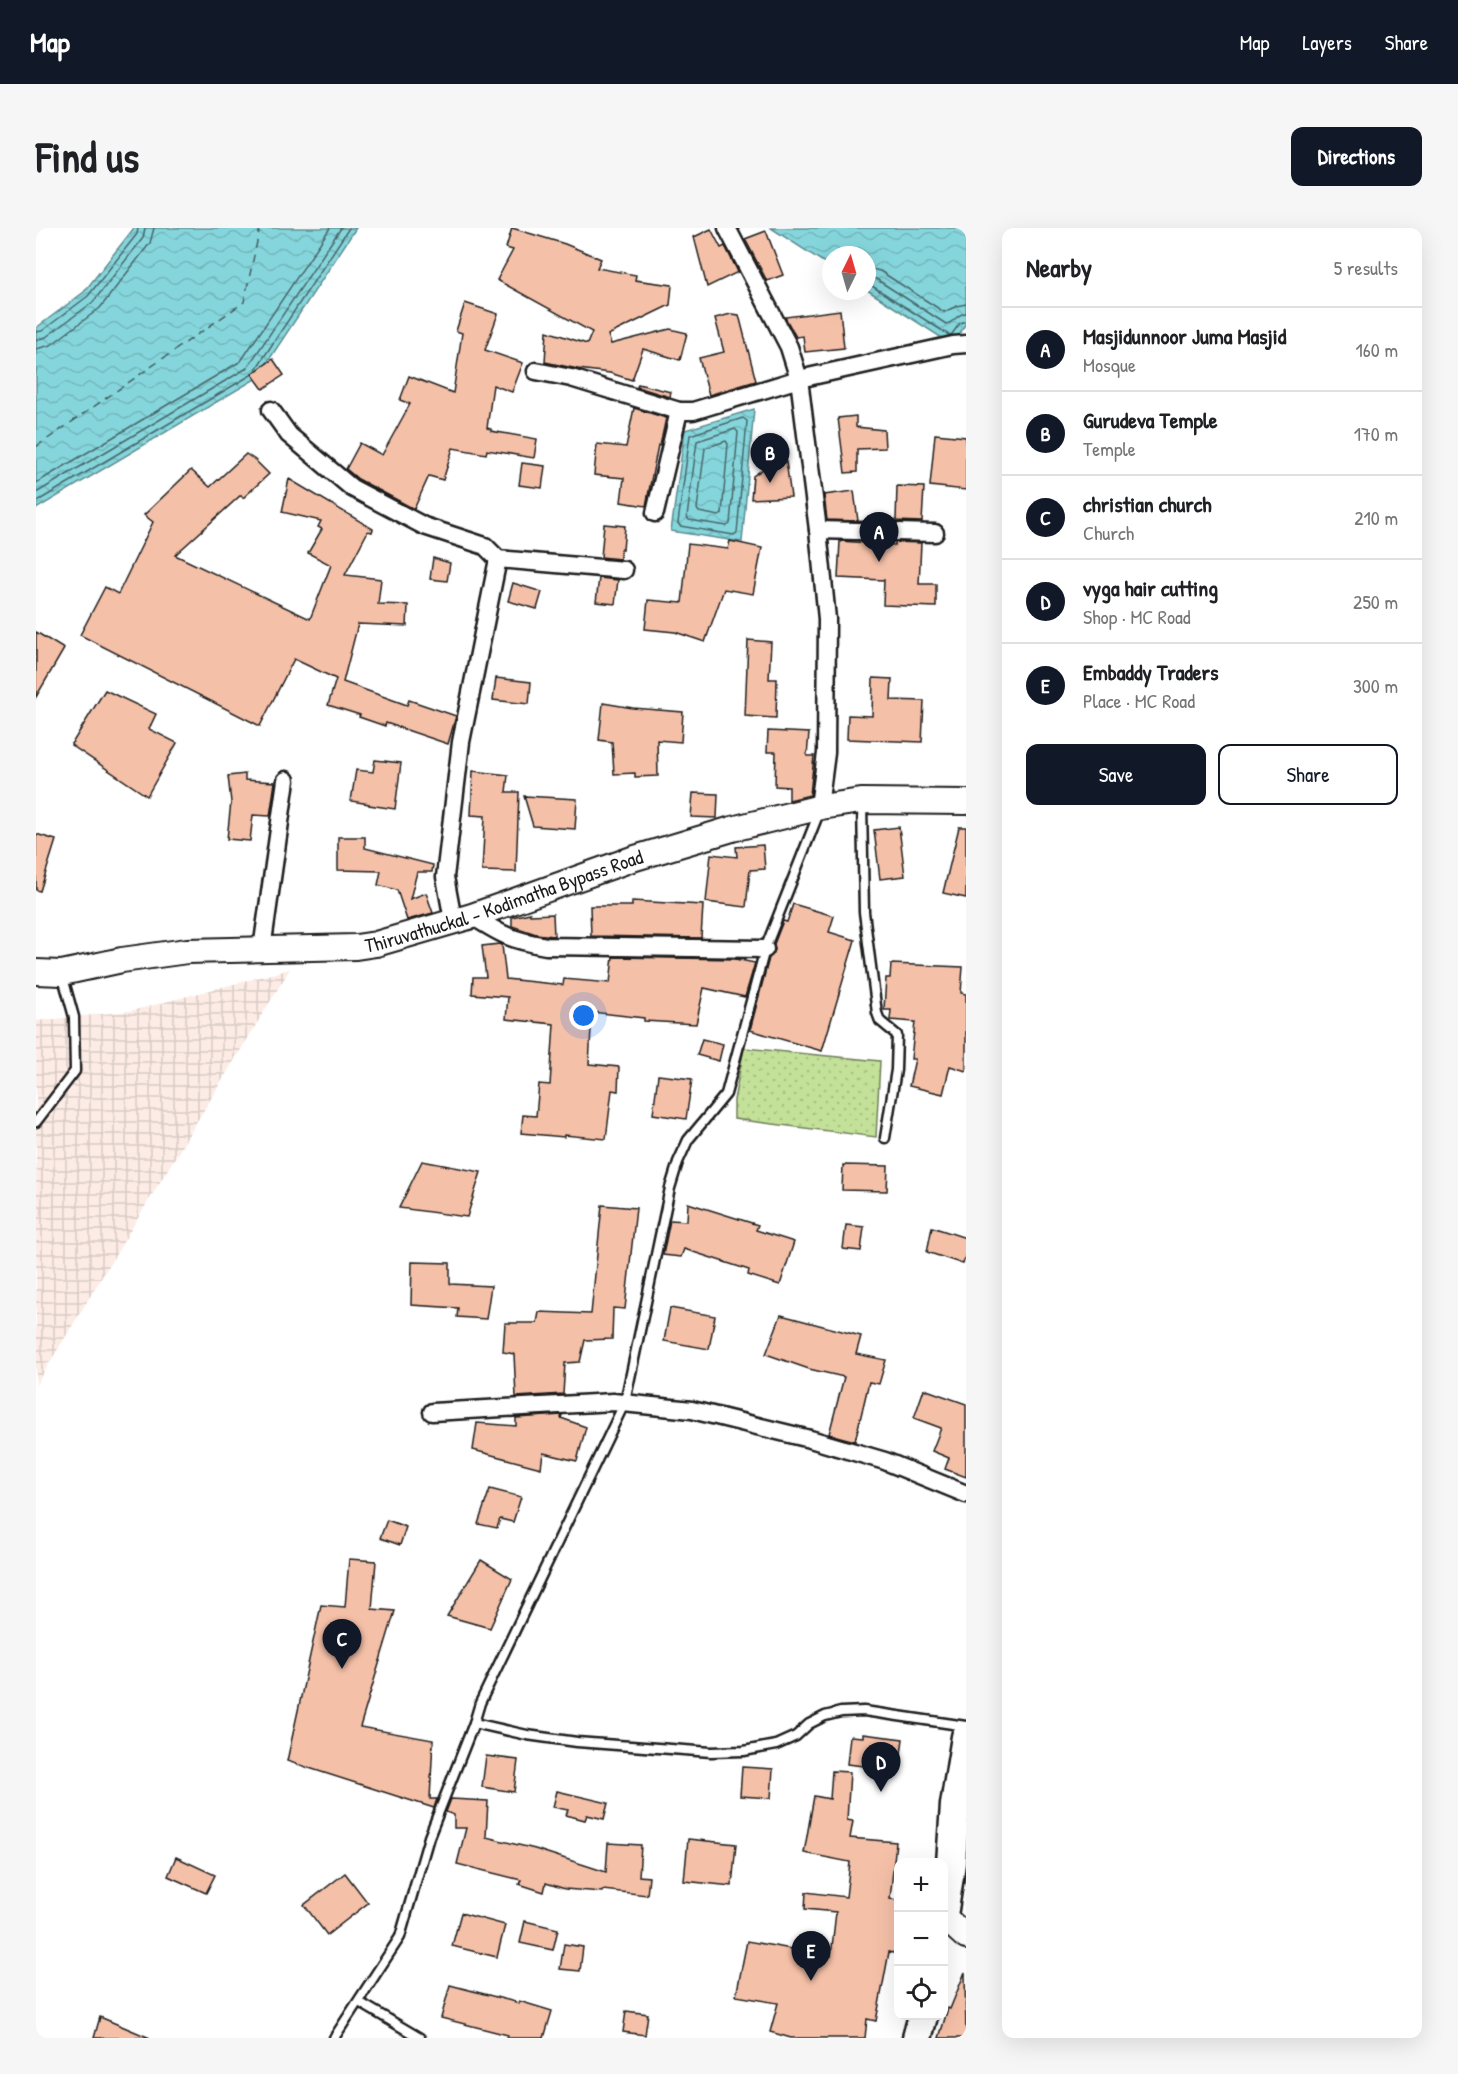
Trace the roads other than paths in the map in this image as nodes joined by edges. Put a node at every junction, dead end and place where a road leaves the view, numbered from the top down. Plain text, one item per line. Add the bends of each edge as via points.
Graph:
1 (727, 228) edge
2 (966, 344) edge
3 (536, 371) dead end
4 (799, 379) junction
5 (271, 410) dead end
6 (679, 411) junction
7 (655, 513) dead end
8 (818, 530) junction
9 (935, 533) dead end
10 (498, 559) junction
11 (624, 570) dead end
12 (286, 780) dead end
13 (861, 801) junction
14 (966, 802) edge
15 (821, 807) junction
16 (463, 918) junction
17 (262, 949) junction
18 (765, 949) junction
19 (36, 972) edge
20 (62, 973) junction
21 (36, 1122) edge
22 (885, 1138) dead end
23 (625, 1402) junction
24 (432, 1412) dead end
25 (966, 1494) edge
26 (474, 1723) junction
27 (966, 1725) edge
28 (966, 1737) edge
29 (948, 1883) edge
30 (948, 1921) edge
31 (966, 1937) edge
32 (359, 2002) junction
33 (922, 2020) edge
34 (334, 2038) edge
35 (420, 2038) edge
36 (917, 2038) edge

1 - 4 street via 789,347
2 - 4 street
3 - 6 street
4 - 6 street via 693,411
4 - 8 street
5 - 10 street via 289,435 352,488 424,526 484,546
6 - 7 street
8 - 9 street
8 - 15 street via 828,658
10 - 11 street
10 - 16 street via 461,742 446,877
12 - 17 street
13 - 14 main road, Thiruvathuckal - Kodimatha Bypass Road
13 - 15 main road, Thiruvathuckal - Kodimatha Bypass Road
13 - 22 lane via 864,912 877,1013 880,1021 897,1035 896,1070
15 - 16 main road, Thiruvathuckal - Kodimatha Bypass Road via 632,859
15 - 18 lane
16 - 17 main road, Thiruvathuckal - Kodimatha Bypass Road via 376,944
16 - 18 street via 506,937 546,946
17 - 20 main road, Thiruvathuckal - Kodimatha Bypass Road via 157,954
18 - 23 lane via 726,1094 688,1140 672,1179
19 - 20 main road, Thiruvathuckal - Kodimatha Bypass Road
20 - 21 lane via 74,1017 75,1071
23 - 24 street
23 - 25 street via 692,1410 810,1439 885,1461
23 - 26 lane via 480,1703
26 - 27 lane via 557,1739 711,1752 776,1745 796,1736 809,1724 841,1712
26 - 32 lane via 429,1837 400,1937
28 - 29 highway
30 - 31 main road
32 - 34 lane
32 - 35 lane
33 - 36 highway

